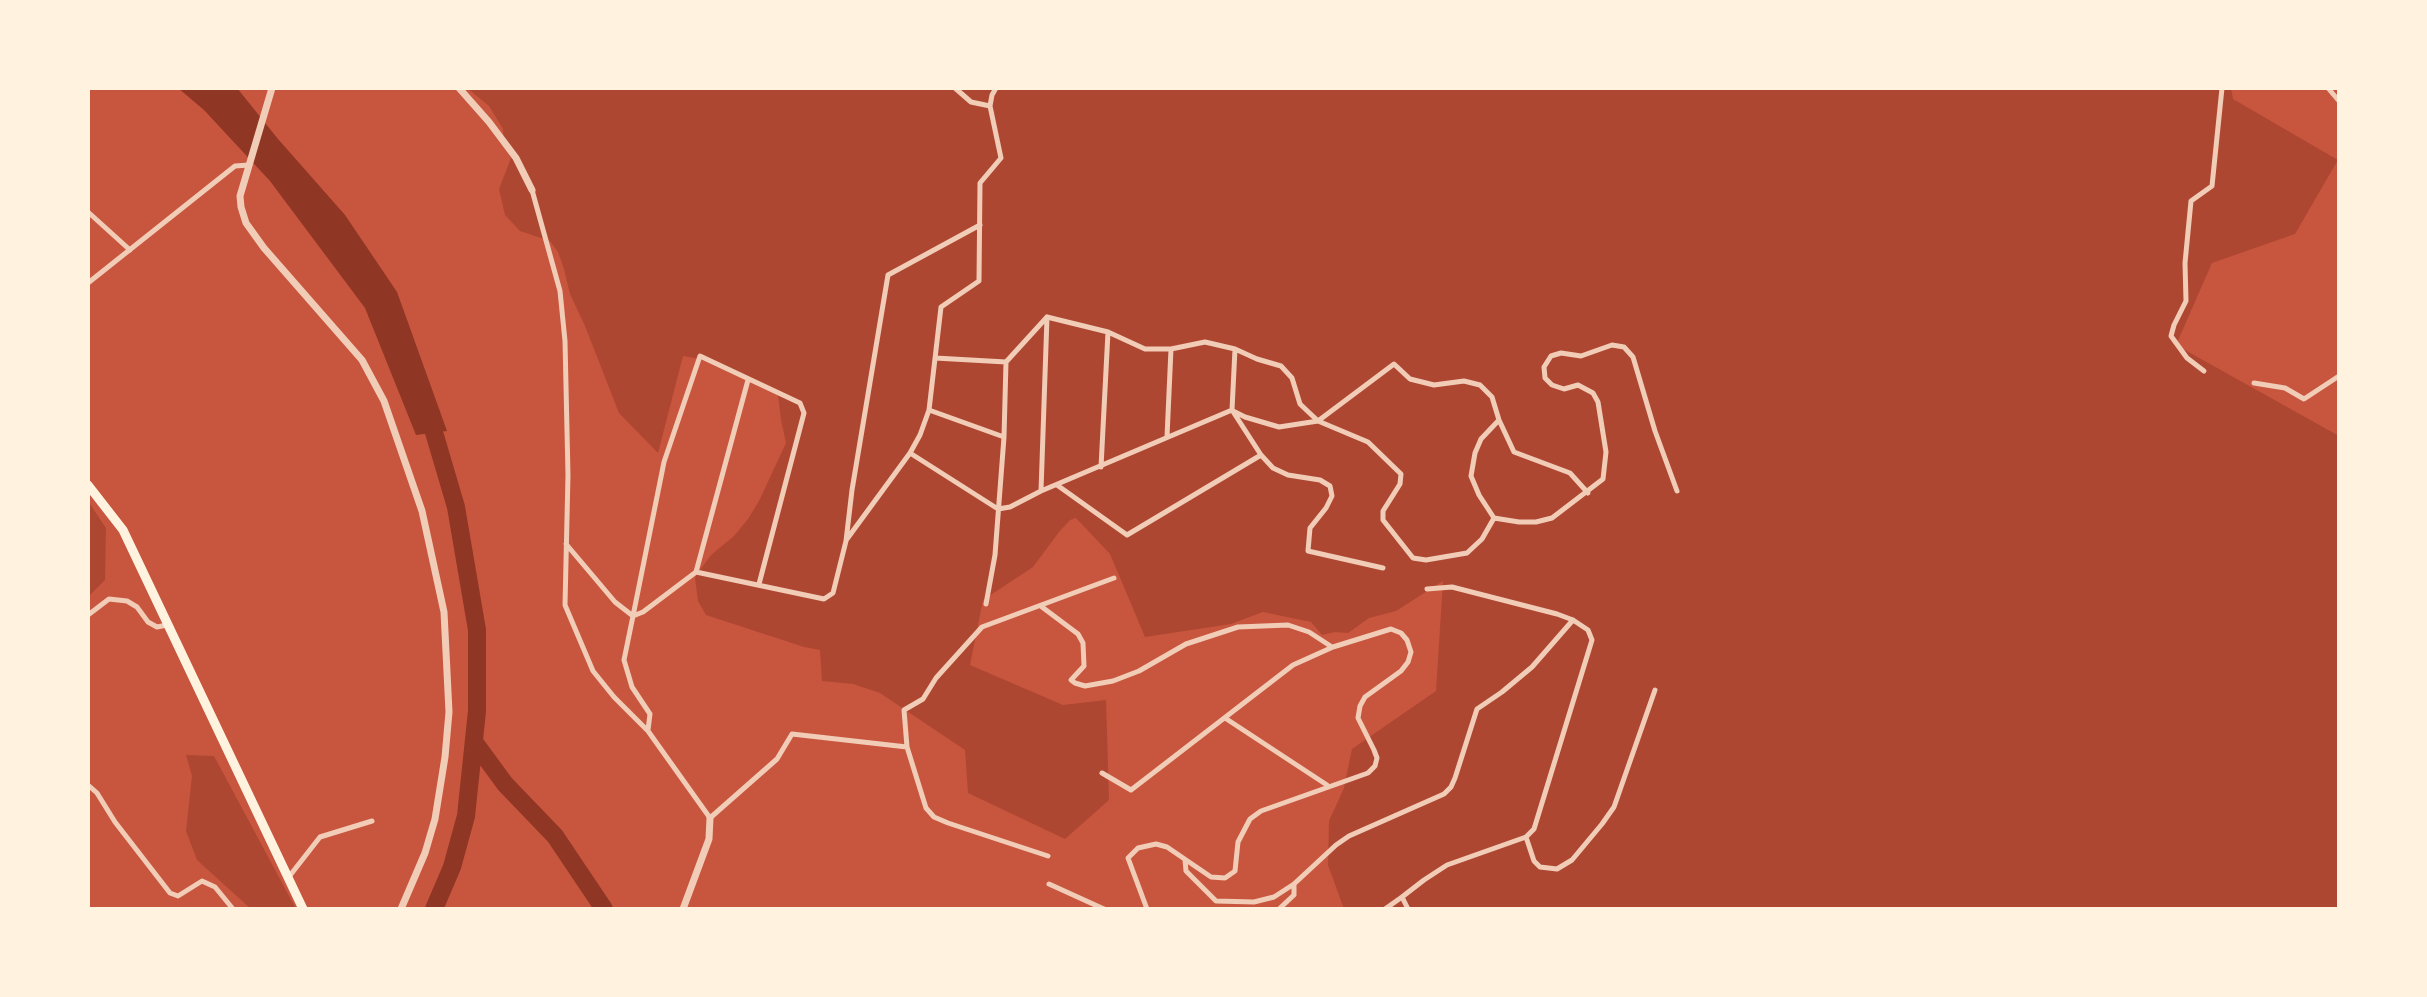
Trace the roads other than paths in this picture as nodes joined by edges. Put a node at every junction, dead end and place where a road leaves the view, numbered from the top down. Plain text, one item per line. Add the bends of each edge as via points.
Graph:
1 (272, 88) edge
2 (459, 88) edge
3 (955, 88) edge
4 (996, 88) edge
5 (2222, 88) edge
6 (2328, 88) edge
7 (2339, 101) edge
8 (990, 106) junction
9 (249, 165) junction
10 (532, 190) joint
11 (88, 212) edge
12 (980, 225) junction
13 (130, 250) junction
14 (88, 283) edge
15 (1047, 317) junction
16 (1108, 332) junction
17 (1171, 349) junction
18 (1235, 349) junction
19 (935, 358) junction
20 (1006, 362) junction
21 (2204, 371) dead end
22 (2339, 376) edge
23 (748, 380) junction
24 (2254, 383) dead end
25 (929, 410) junction
26 (1232, 410) junction
27 (1499, 420) junction
28 (1318, 421) junction
29 (1004, 437) junction
30 (1167, 437) junction
31 (910, 453) junction
32 (1261, 455) junction
33 (1101, 467) junction
34 (88, 485) edge
35 (1057, 485) junction
36 (1041, 491) junction
37 (1677, 491) dead end
38 (1588, 493) junction
39 (998, 509) junction
40 (1494, 518) junction
41 (846, 541) junction
42 (565, 543) junction
43 (1383, 568) dead end
44 (696, 572) junction
45 (1114, 578) dead end
46 (759, 585) junction
47 (1427, 589) dead end
48 (986, 604) dead end
49 (1041, 606) junction
50 (88, 615) edge
51 (633, 616) junction
52 (1573, 620) junction
53 (169, 624) junction
54 (1333, 647) junction
55 (1655, 690) dead end
56 (1225, 718) junction
57 (648, 731) junction
58 (907, 747) junction
59 (1102, 773) dead end
60 (88, 785) edge
61 (1328, 786) junction
62 (710, 818) junction
63 (372, 821) dead end
64 (1526, 837) junction
65 (1048, 856) dead end
66 (1185, 860) junction
67 (288, 878) junction
68 (1049, 884) dead end
69 (1294, 884) junction
70 (1402, 897) junction
71 (233, 909) edge
72 (303, 909) edge
73 (401, 909) edge
74 (683, 909) edge
75 (1104, 909) edge
76 (1147, 909) edge
77 (1279, 909) edge
78 (1385, 909) edge
79 (1408, 909) edge

1 - 9 street
2 - 10 street via 516,158
3 - 8 street via 971,102
4 - 8 street
5 - 21 street via 2212,186 2191,201 2186,301 2171,336
6 - 7 street
8 - 12 street via 1001,158 980,183
9 - 13 street via 235,166
9 - 73 street via 240,196 246,223 362,360 384,401 422,511 444,612 449,712 445,757 435,819
10 - 42 street via 560,291 565,341
11 - 13 street
12 - 19 street via 979,281 941,307
12 - 41 street via 888,275
13 - 14 street
15 - 16 street
15 - 20 street
15 - 36 street
16 - 17 street via 1145,349
16 - 33 street
17 - 18 street via 1205,342
17 - 30 street
18 - 26 street
18 - 28 street via 1281,366 1292,378 1300,404
19 - 20 street
19 - 25 street
20 - 29 street
22 - 24 street via 2304,399 2285,388
23 - 44 street
23 - 46 street via 800,403 804,413
23 - 51 street via 700,356 664,462
25 - 29 street
25 - 31 street
26 - 28 street via 1279,427
26 - 30 street
26 - 32 street
27 - 28 street via 1492,397 1480,385 1434,385 1410,379 1394,364
27 - 38 street via 1514,452 1570,473
27 - 40 street via 1481,439 1471,476
28 - 40 street via 1368,442 1401,474 1383,520 1413,558 1467,553
29 - 39 street
30 - 33 street
31 - 39 street
31 - 41 street
32 - 35 street via 1127,535
32 - 43 street via 1288,475 1330,486 1332,496 1310,528 1308,551
33 - 35 street
34 - 53 main road via 123,530
35 - 36 street
36 - 39 street
37 - 38 street via 1633,357 1624,347 1612,345 1581,356 1551,356 1544,367 1552,385 1578,385 1598,402 1606,468
38 - 40 street via 1552,518
39 - 48 street
41 - 46 street via 833,593 824,599
42 - 51 street
42 - 57 street via 565,605 593,671
44 - 46 street
44 - 51 street
45 - 49 street
47 - 52 street via 1452,587 1488,594
49 - 54 street via 1083,643 1084,666 1071,680 1085,686 1139,671 1186,644 1238,627 1288,625
49 - 58 street via 982,627 923,699 904,710
50 - 53 street via 109,599 127,601 157,627
51 - 57 street via 624,660 632,687 650,714
52 - 64 street via 1592,640 1541,812
52 - 69 street via 1532,667 1477,709 1444,794 1349,836
53 - 67 main road
54 - 56 street via 1293,665
54 - 61 street via 1391,629 1401,633 1411,652 1401,671 1360,706 1358,718 1377,758 1375,766
55 - 64 street via 1614,807 1572,860 1557,869 1540,867
56 - 59 street via 1131,790
56 - 61 street
57 - 62 street
58 - 62 street via 792,734 777,759
58 - 65 street via 926,808 934,817
60 - 71 street via 170,893 178,896 202,881 215,887
61 - 66 street via 1250,819 1238,842 1235,871 1225,878 1211,877
62 - 74 street via 709,839
63 - 67 street via 320,837
64 - 70 street via 1447,865
66 - 69 street via 1186,871 1216,901 1254,902
66 - 76 street via 1156,844 1130,854
67 - 72 main road
68 - 75 street
69 - 77 street via 1294,895
70 - 78 street
70 - 79 street

